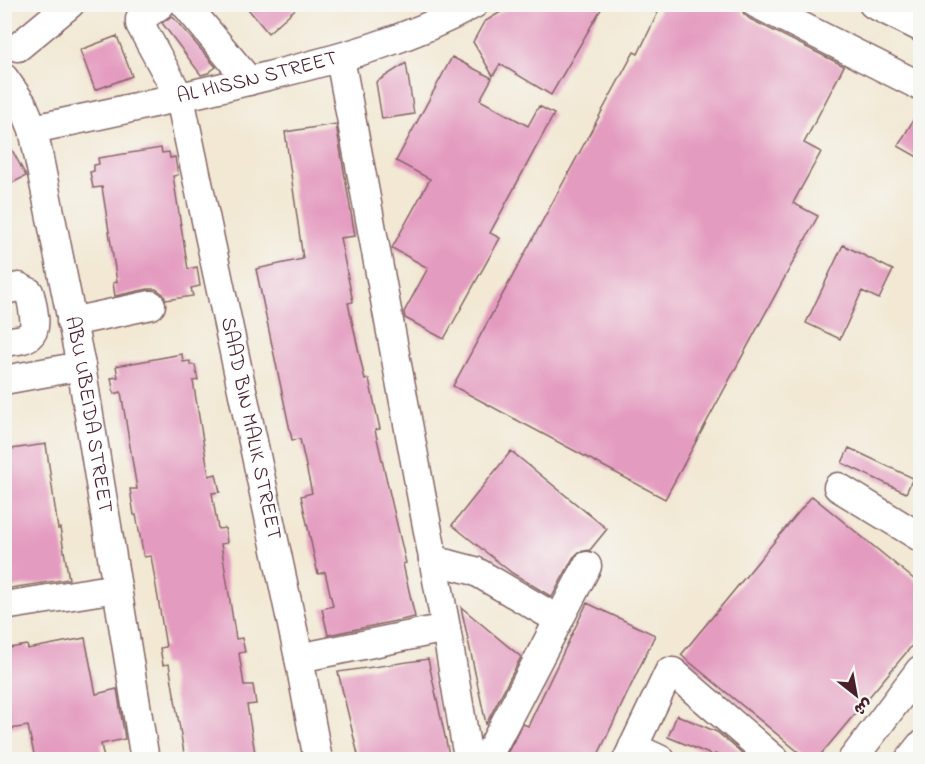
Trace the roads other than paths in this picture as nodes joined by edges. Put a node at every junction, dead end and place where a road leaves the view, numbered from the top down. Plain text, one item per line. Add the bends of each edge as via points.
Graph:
1 (70, 4) edge
2 (161, 4) edge
3 (185, 4) edge
4 (474, 4) edge
5 (757, 4) edge
6 (873, 4) edge
7 (921, 27) edge
8 (18, 47) dead end
9 (340, 58) junction
10 (4, 78) edge
11 (249, 81) junction
12 (921, 86) edge
13 (180, 98) junction
14 (33, 129) junction
15 (4, 290) edge
16 (151, 305) dead end
17 (71, 322) junction
18 (4, 342) edge
19 (81, 366) junction
20 (4, 380) edge
21 (838, 488) dead end
22 (919, 540) edge
23 (433, 560) junction
24 (587, 566) dead end
25 (117, 588) junction
26 (4, 606) edge
27 (559, 620) junction
28 (446, 628) junction
29 (299, 658) junction
30 (921, 670) edge
31 (921, 746) edge
32 (630, 753) edge
33 (145, 759) edge
34 (318, 759) edge
35 (661, 759) edge
36 (775, 759) edge
37 (852, 759) edge
38 (909, 759) edge

1 - 8 street
2 - 13 street, SAAD BIN MALIK STREET via 140,19 140,24
3 - 11 street
4 - 9 street, AL HISSN STREET via 396,41
5 - 12 street
6 - 7 street
9 - 11 street, AL HISSN STREET
9 - 23 street
10 - 14 street, ABU UBEIDA STREET via 23,105
11 - 13 street, AL HISSN STREET
13 - 14 street, AL HISSN STREET
13 - 29 street, SAAD BIN MALIK STREET
14 - 17 street, ABU UBEIDA STREET
15 - 18 street via 19,287 28,292 35,324 26,339
16 - 17 street
17 - 19 street, ABU UBEIDA STREET
19 - 20 street
19 - 25 street, ABU UBEIDA STREET
21 - 22 street
23 - 27 street via 475,571
23 - 28 street
24 - 27 street
25 - 26 street
25 - 33 street, ABU UBEIDA STREET
27 - 28 street via 490,750 482,758 468,751
28 - 29 street
29 - 34 street, SAAD BIN MALIK STREET
30 - 37 street
31 - 38 street
32 - 35 street
32 - 36 street via 666,675 673,672

